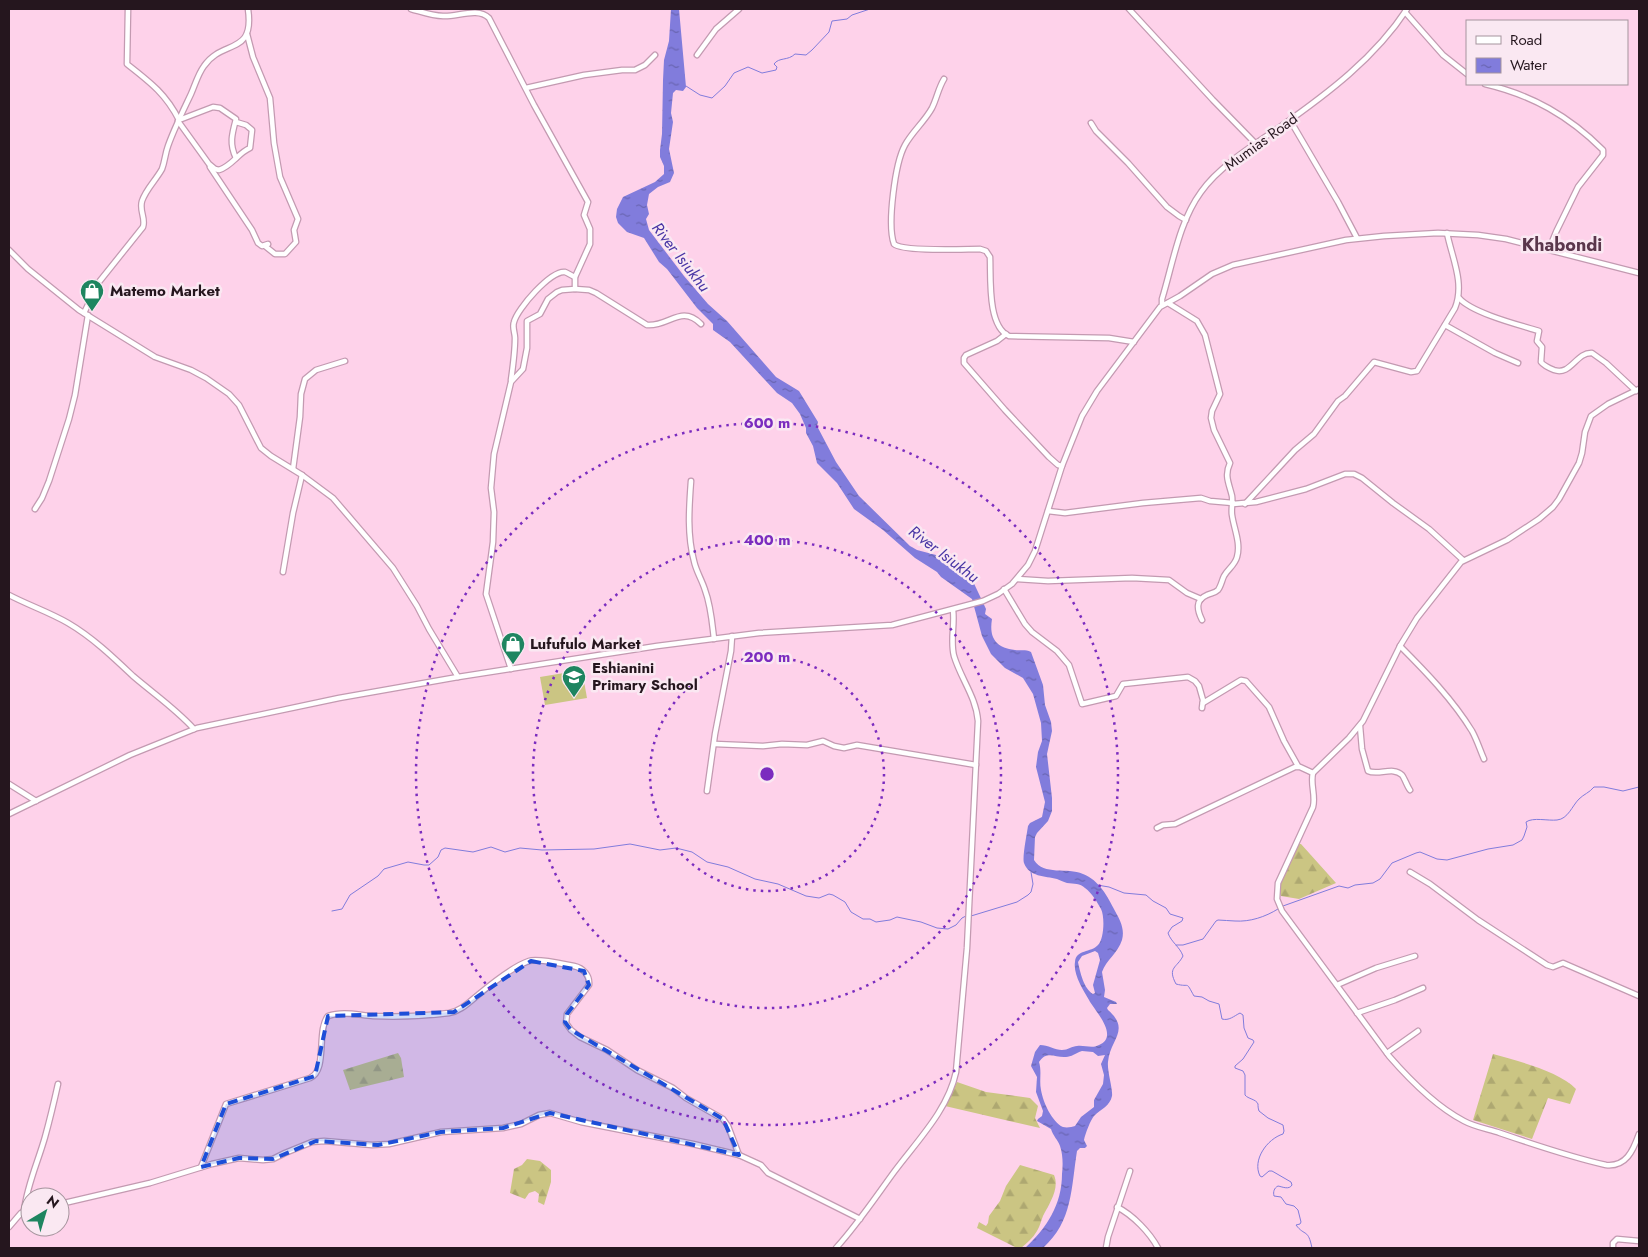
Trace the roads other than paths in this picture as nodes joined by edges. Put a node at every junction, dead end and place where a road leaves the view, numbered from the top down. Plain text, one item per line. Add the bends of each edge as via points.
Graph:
1 (128, 9) edge
2 (248, 9) edge
3 (411, 9) edge
4 (739, 9) edge
5 (1129, 9) edge
6 (1406, 10) edge
7 (247, 34) junction
8 (240, 43) junction
9 (250, 47) junction
10 (654, 54) dead end
11 (697, 55) dead end
12 (1466, 73) edge
13 (944, 80) dead end
14 (1489, 85) edge
15 (526, 88) junction
16 (1290, 120) junction
17 (179, 121) junction
18 (236, 122) junction
19 (1092, 123) dead end
20 (1256, 144) junction
21 (236, 158) junction
22 (206, 160) junction
23 (1186, 220) junction
24 (1447, 234) junction
25 (1357, 238) junction
26 (1549, 249) junction
27 (9, 250) edge
28 (1639, 273) edge
29 (575, 278) junction
30 (575, 289) junction
31 (1458, 298) junction
32 (1165, 304) junction
33 (86, 314) junction
34 (701, 324) dead end
35 (1445, 325) junction
36 (1006, 334) junction
37 (1134, 342) junction
38 (345, 361) dead end
39 (1518, 363) dead end
40 (511, 382) junction
41 (1637, 390) edge
42 (1062, 466) junction
43 (293, 469) junction
44 (302, 475) junction
45 (692, 481) dead end
46 (1233, 503) junction
47 (1245, 504) junction
48 (35, 509) dead end
49 (1048, 511) junction
50 (1464, 560) junction
51 (283, 572) dead end
52 (1017, 579) junction
53 (1004, 590) junction
54 (9, 595) edge
55 (1201, 599) junction
56 (953, 610) junction
57 (1202, 620) dead end
58 (732, 636) junction
59 (714, 639) junction
60 (1400, 646) junction
61 (511, 669) junction
62 (458, 677) junction
63 (1203, 703) junction
64 (1202, 708) dead end
65 (1360, 726) junction
66 (194, 729) junction
67 (714, 744) junction
68 (1484, 759) dead end
69 (976, 766) junction
70 (1298, 766) junction
71 (1313, 773) junction
72 (9, 784) edge
73 (1410, 790) dead end
74 (707, 791) dead end
75 (36, 801) junction
76 (9, 814) edge
77 (1157, 828) dead end
78 (1410, 872) dead end
79 (1415, 956) dead end
80 (1337, 985) junction
81 (1423, 988) dead end
82 (1639, 996) edge
83 (1357, 1012) junction
84 (1418, 1031) dead end
85 (1387, 1053) junction
86 (58, 1084) dead end
87 (1639, 1134) edge
88 (739, 1155) junction
89 (201, 1167) junction
90 (1130, 1172) dead end
91 (29, 1187) edge
92 (70, 1202) edge
93 (1117, 1207) junction
94 (20, 1215) edge
95 (860, 1219) junction
96 (9, 1227) edge
97 (1639, 1241) edge
98 (836, 1248) edge
99 (1106, 1248) edge
100 (1158, 1248) edge
101 (1613, 1248) edge

1 - 17 street via 128,64 171,103
2 - 7 street
3 - 15 street via 445,16 486,15
4 - 11 street via 716,29
5 - 20 street
6 - 12 street via 1443,55
6 - 16 street, Mumias Road via 1377,47 1340,82
7 - 8 street
7 - 9 street
8 - 9 street
8 - 17 street via 208,60
9 - 22 street via 270,98 280,177 298,219 294,230 296,242 285,254 275,254 267,245 258,243
10 - 15 street via 645,65 635,70 584,75
13 - 36 street via 932,108 908,140 898,161 893,198 893,240 900,247 986,251 990,257 993,306 998,324
14 - 26 street via 1536,101 1568,120 1603,150 1603,155 1570,201
15 - 29 street via 588,202 584,215 590,229 590,244
16 - 20 street, Mumias Road
16 - 25 street
17 - 18 street via 213,107 229,113
17 - 22 street
17 - 33 street via 162,168 142,200 143,227 94,289
18 - 21 street via 231,138
18 - 21 street via 246,125 252,134 250,148
19 - 23 street via 1164,204
20 - 23 street, Mumias Road via 1205,186
21 - 22 street via 219,170
23 - 32 street, Mumias Road via 1162,299
24 - 25 street
24 - 26 street via 1494,236
24 - 31 street via 1460,284
25 - 32 street via 1233,265 1212,274
26 - 28 street
27 - 33 street
29 - 30 street
29 - 40 street via 562,272 547,280 521,309 513,324
30 - 34 street via 591,291 647,324 655,325 689,315
30 - 40 street via 557,292 548,299 540,314 527,321 523,369
31 - 35 street
31 - 41 street via 1473,308 1539,331 1537,341 1542,347 1544,365 1563,371 1586,353 1592,353
32 - 37 street
32 - 46 street via 1197,321 1205,335 1220,395 1211,418 1230,462 1226,471
33 - 43 street via 155,357 191,370 220,386 239,405 261,448
33 - 48 street via 69,419 46,489
35 - 39 street
35 - 47 street via 1417,372 1374,362 1338,401 1314,434
36 - 37 street
36 - 42 street via 966,355 964,361 1013,420 1054,462
37 - 42 street via 1088,406
38 - 43 street via 316,370 305,379
40 - 61 street via 492,471 494,533 486,594
41 - 50 street via 1590,416 1578,463 1553,507 1507,540
42 - 49 street
43 - 44 street
44 - 51 street
44 - 62 street via 333,498 394,568
45 - 59 street via 689,509 691,545 709,603
46 - 47 street
46 - 49 street via 1201,498 1065,513
46 - 55 street via 1239,550 1236,560 1217,590
47 - 50 street via 1354,474 1429,529
49 - 52 street via 1033,556
50 - 60 street via 1417,618
52 - 53 street
52 - 55 street via 1169,580
53 - 56 street via 983,601
53 - 63 street via 1032,632 1070,665 1082,704 1116,696 1123,684 1183,676 1197,682
54 - 66 street via 80,631
55 - 57 street via 1197,609
56 - 58 street via 892,625
56 - 69 street via 952,646 977,712
58 - 59 street
58 - 67 street
59 - 61 street
60 - 65 street
60 - 68 street via 1462,716
61 - 62 street
62 - 66 street
63 - 64 street
63 - 70 street via 1241,680 1246,681 1268,707
65 - 71 street
65 - 73 street via 1368,772 1398,773
66 - 75 street via 130,755
67 - 69 street via 807,745 823,741 839,747 856,744
67 - 74 street
69 - 95 street via 967,948 954,1080 939,1112
70 - 71 street
70 - 77 street via 1175,824
71 - 80 street via 1313,807 1278,883 1277,895 1282,911
72 - 75 street
75 - 76 street
78 - 82 street via 1549,966 1563,963
79 - 80 street
80 - 83 street
81 - 83 street
83 - 85 street
84 - 85 street
85 - 87 street via 1403,1073 1463,1121 1539,1146 1613,1166 1626,1159
86 - 91 street
88 - 89 street via 550,1113 503,1128 441,1132 384,1145 316,1141 273,1159 240,1158
88 - 89 street via 723,1119 571,1030 566,1023 567,1014 589,985 584,971 575,966 532,961 504,976 454,1012 328,1016 315,1076 226,1104
88 - 95 street
89 - 92 street
90 - 93 street
93 - 99 street
93 - 100 street via 1136,1222
94 - 96 street
95 - 98 street
97 - 101 street via 1619,1239 1613,1243

